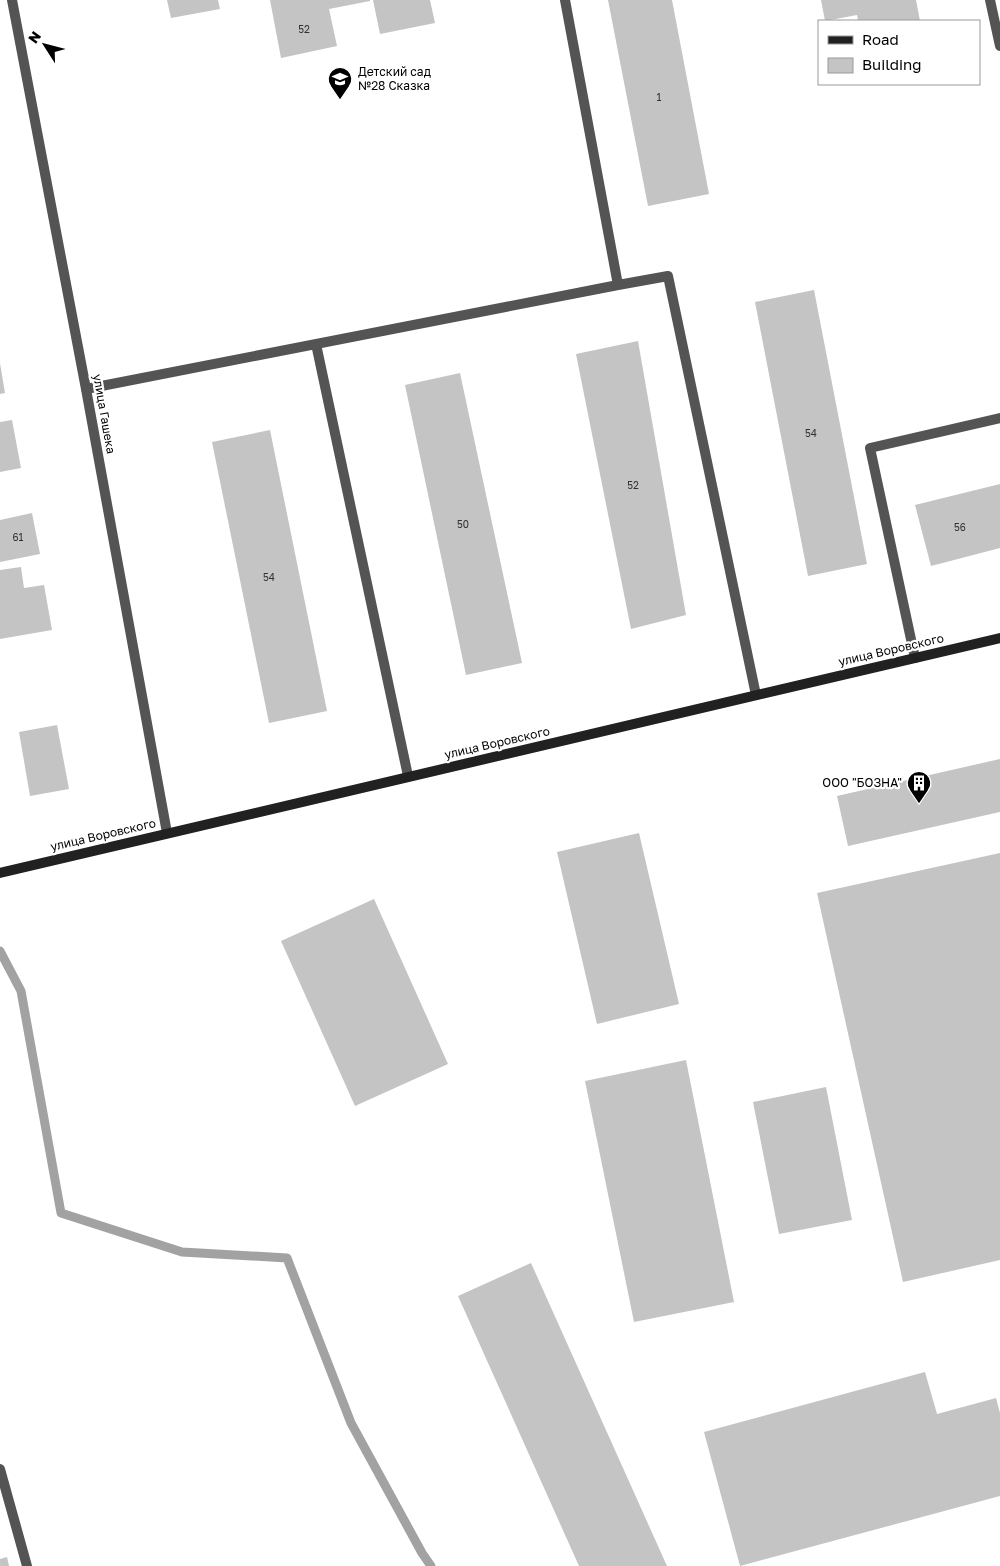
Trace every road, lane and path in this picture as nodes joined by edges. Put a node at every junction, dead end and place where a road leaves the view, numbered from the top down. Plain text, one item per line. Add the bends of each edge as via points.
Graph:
1 (12, 0) edge
2 (565, 0) edge
3 (990, 0) edge
4 (1000, 46) edge
5 (618, 285) junction
6 (316, 344) junction
7 (86, 388) junction
8 (1000, 418) edge
9 (1000, 638) edge
10 (915, 658) junction
11 (756, 695) junction
12 (408, 776) junction
13 (167, 833) junction
14 (0, 873) edge
15 (0, 1469) edge
16 (27, 1566) edge

1 - 7 street, улица Гашека
2 - 5 street
3 - 4 street
5 - 6 street
5 - 11 street via 668,276
6 - 7 street
6 - 12 street
7 - 13 street, улица Гашека
8 - 10 street via 870,448
9 - 10 street, улица Воровского
10 - 11 street, улица Воровского
11 - 12 street, улица Воровского
12 - 13 street, улица Воровского
13 - 14 street, улица Воровского
15 - 16 street

